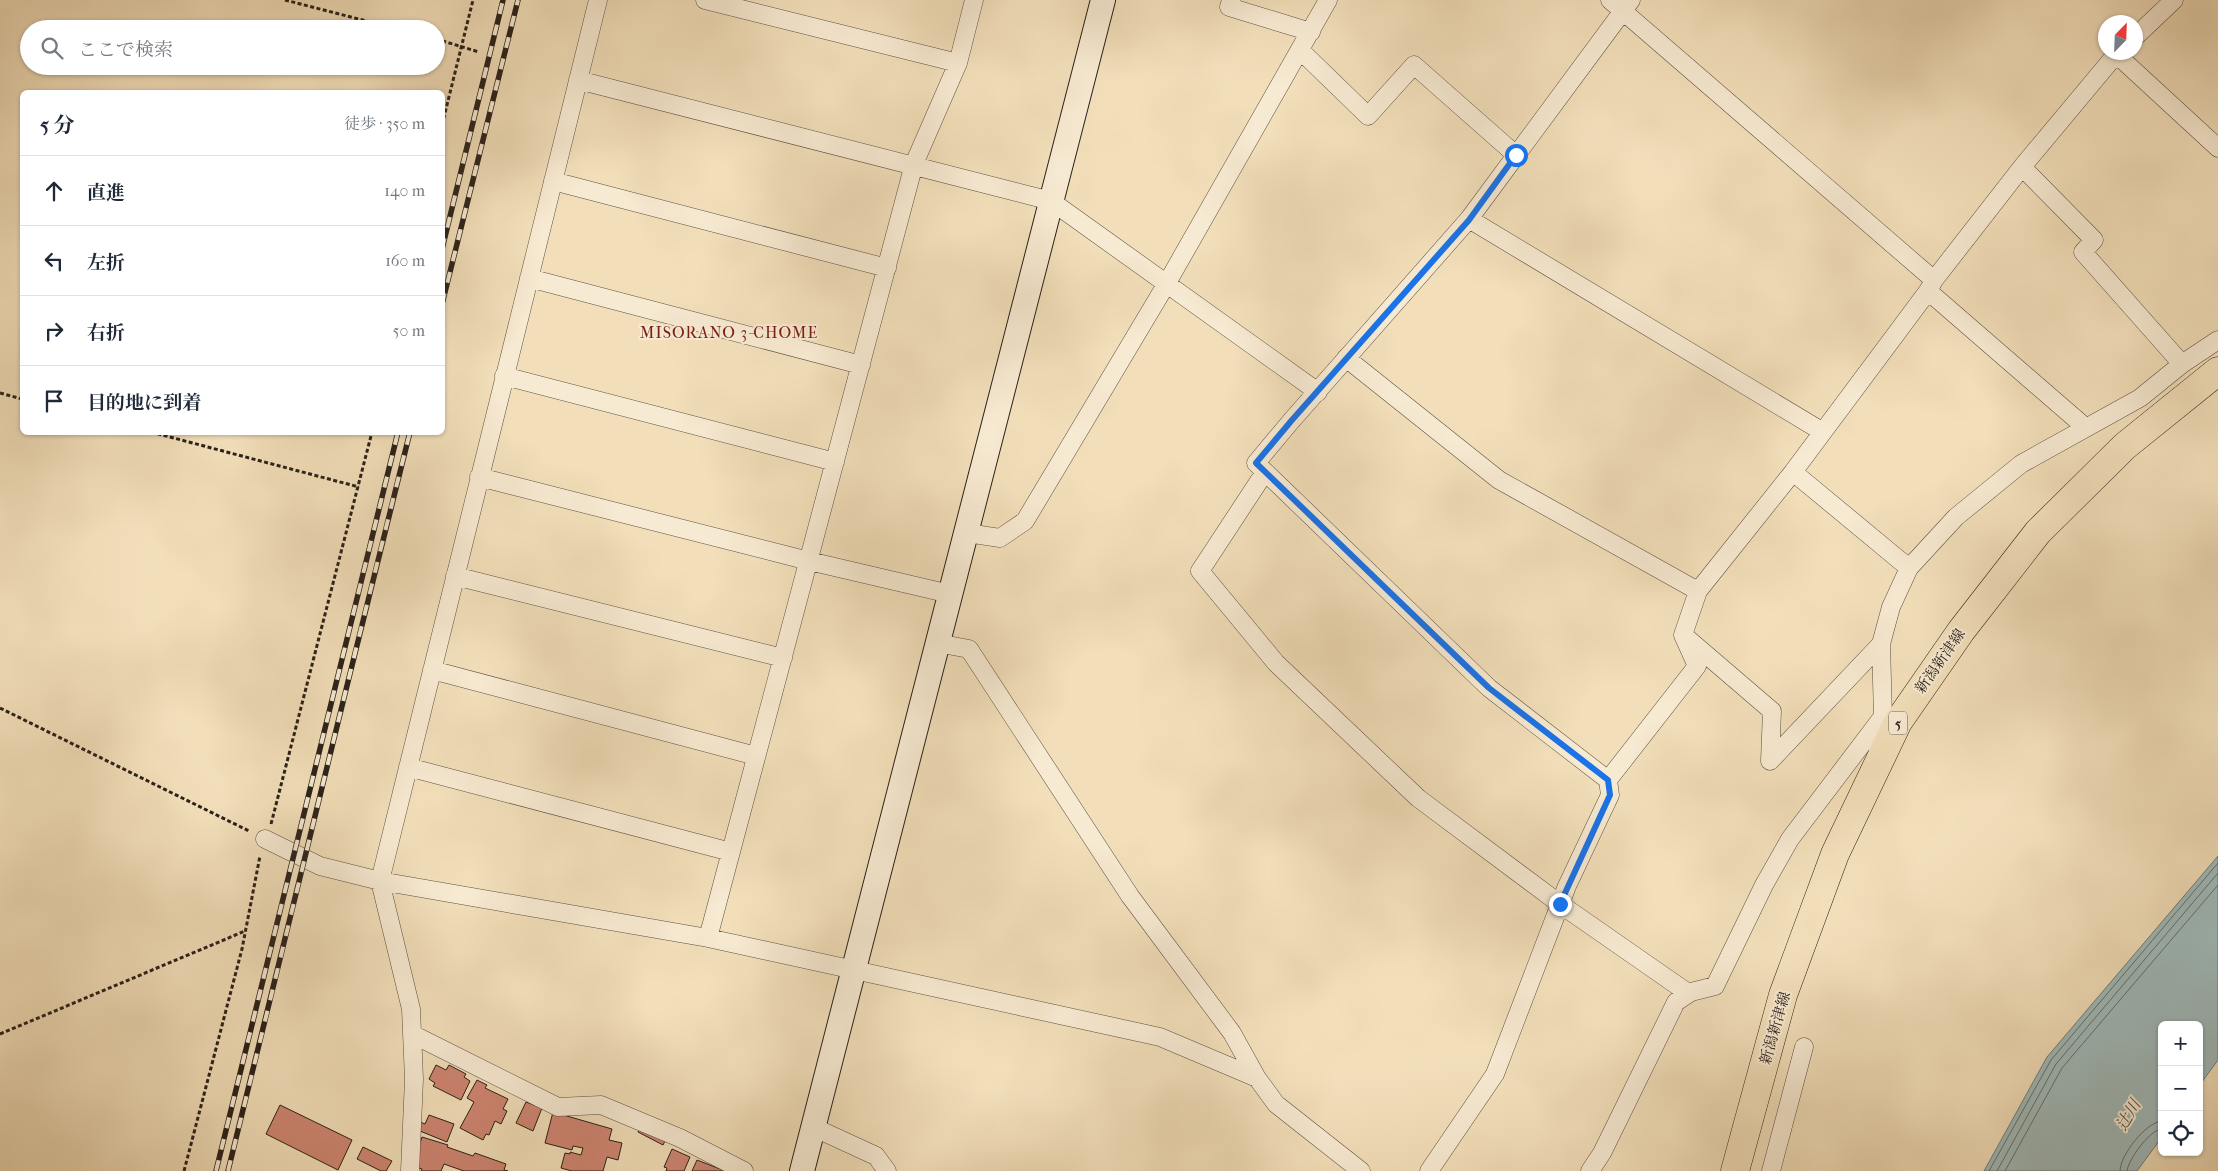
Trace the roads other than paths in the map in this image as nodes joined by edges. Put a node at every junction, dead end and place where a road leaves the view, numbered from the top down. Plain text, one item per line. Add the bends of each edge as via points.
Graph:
1 (598, 0) edge
2 (705, 0) edge
3 (974, 0) edge
4 (1102, 0) edge
5 (1231, 0) edge
6 (1328, 0) edge
7 (2174, 0) edge
8 (1621, 3) edge
9 (2143, 29) edge
10 (1310, 32) junction
11 (1300, 50) junction
12 (2111, 60) edge
13 (2124, 60) edge
14 (958, 63) junction
15 (578, 80) junction
16 (2218, 148) edge
17 (1516, 155) junction
18 (914, 164) junction
19 (2022, 167) junction
20 (553, 181) junction
21 (1051, 201) junction
22 (1469, 220) junction
23 (887, 268) junction
24 (529, 278) junction
25 (1167, 283) junction
26 (1931, 285) junction
27 (2218, 340) edge
28 (1346, 358) junction
29 (2182, 364) junction
30 (861, 365) junction
31 (2218, 371) edge
32 (504, 376) junction
33 (1318, 392) junction
34 (2085, 427) junction
35 (1823, 432) junction
36 (835, 462) junction
37 (1265, 472) junction
38 (1794, 472) junction
39 (480, 477) junction
40 (966, 533) junction
41 (808, 561) junction
42 (1909, 568) junction
43 (455, 576) junction
44 (1698, 590) junction
45 (950, 594) junction
46 (1683, 635) junction
47 (937, 643) junction
48 (1881, 644) junction
49 (782, 658) junction
50 (432, 670) junction
51 (1883, 716) junction
52 (756, 756) junction
53 (408, 768) junction
54 (1874, 770) junction
55 (1608, 780) junction
56 (266, 839) road end
57 (731, 852) junction
58 (380, 881) junction
59 (1560, 904) junction
60 (708, 938) junction
61 (854, 969) junction
62 (1688, 993) junction
63 (412, 1034) junction
64 (1804, 1047) dead end
65 (1257, 1078) junction
66 (813, 1126) junction
67 (410, 1171) edge
68 (744, 1171) edge
69 (802, 1171) edge
70 (887, 1171) edge
71 (1361, 1171) edge
72 (1429, 1171) edge
73 (1590, 1171) edge
74 (1735, 1171) edge
75 (1771, 1171) edge

1 - 15 street
2 - 14 street
3 - 14 street
4 - 21 street
5 - 10 street via 1229,6
6 - 10 street
7 - 9 street
8 - 17 street
8 - 26 street
10 - 11 street
11 - 17 street via 1368,116 1414,65
11 - 25 street
12 - 19 street
13 - 16 street
14 - 18 street
15 - 18 street
15 - 20 street
17 - 22 street
18 - 21 street
18 - 23 street
19 - 26 street
19 - 29 street via 2094,240 2083,252
20 - 23 street
20 - 24 street
21 - 25 street
21 - 40 street
22 - 28 street
22 - 35 street
23 - 30 street
24 - 30 street
24 - 32 street
25 - 33 street
25 - 40 street via 1025,521 1000,538
26 - 34 street
26 - 35 street
27 - 29 street
28 - 33 street
28 - 44 street via 1499,480
29 - 34 street via 2140,398
30 - 36 street
31 - 54 main road, 新潟新津線 / 5 via 2125,446 2038,532 1961,631 1898,722
32 - 36 street
32 - 39 street
33 - 37 street via 1256,463
34 - 42 street via 2021,464 1956,517
35 - 38 street
36 - 41 street
37 - 55 street via 1489,688
37 - 59 street via 1200,571 1276,663 1418,798
38 - 42 street
38 - 44 street
39 - 41 street
39 - 43 street
40 - 45 street
41 - 45 street
41 - 49 street
42 - 48 street via 1891,607
43 - 49 street
43 - 50 street
44 - 46 street
45 - 47 street
46 - 48 street via 1772,711 1770,761
46 - 55 street via 1697,666
47 - 61 street
47 - 65 street via 969,649 1130,896 1232,1033
48 - 51 street
49 - 52 street
50 - 52 street
50 - 53 street
51 - 54 street
51 - 62 street via 1790,839 1715,986
52 - 57 street
53 - 57 street
53 - 58 street
54 - 74 main road, 新潟新津線 / 5 via 1835,854 1783,995
55 - 59 street via 1610,795
56 - 58 street via 320,866
57 - 60 street
58 - 60 street
58 - 63 street via 411,1009
59 - 62 street
59 - 72 street via 1496,1074
60 - 61 street
61 - 65 street via 1160,1037
61 - 66 street
62 - 73 street via 1676,1002 1602,1153
63 - 67 street via 414,1079
63 - 68 street via 558,1107 601,1105 680,1138
64 - 75 street
65 - 71 street via 1276,1104
66 - 69 street
66 - 70 street via 876,1156

